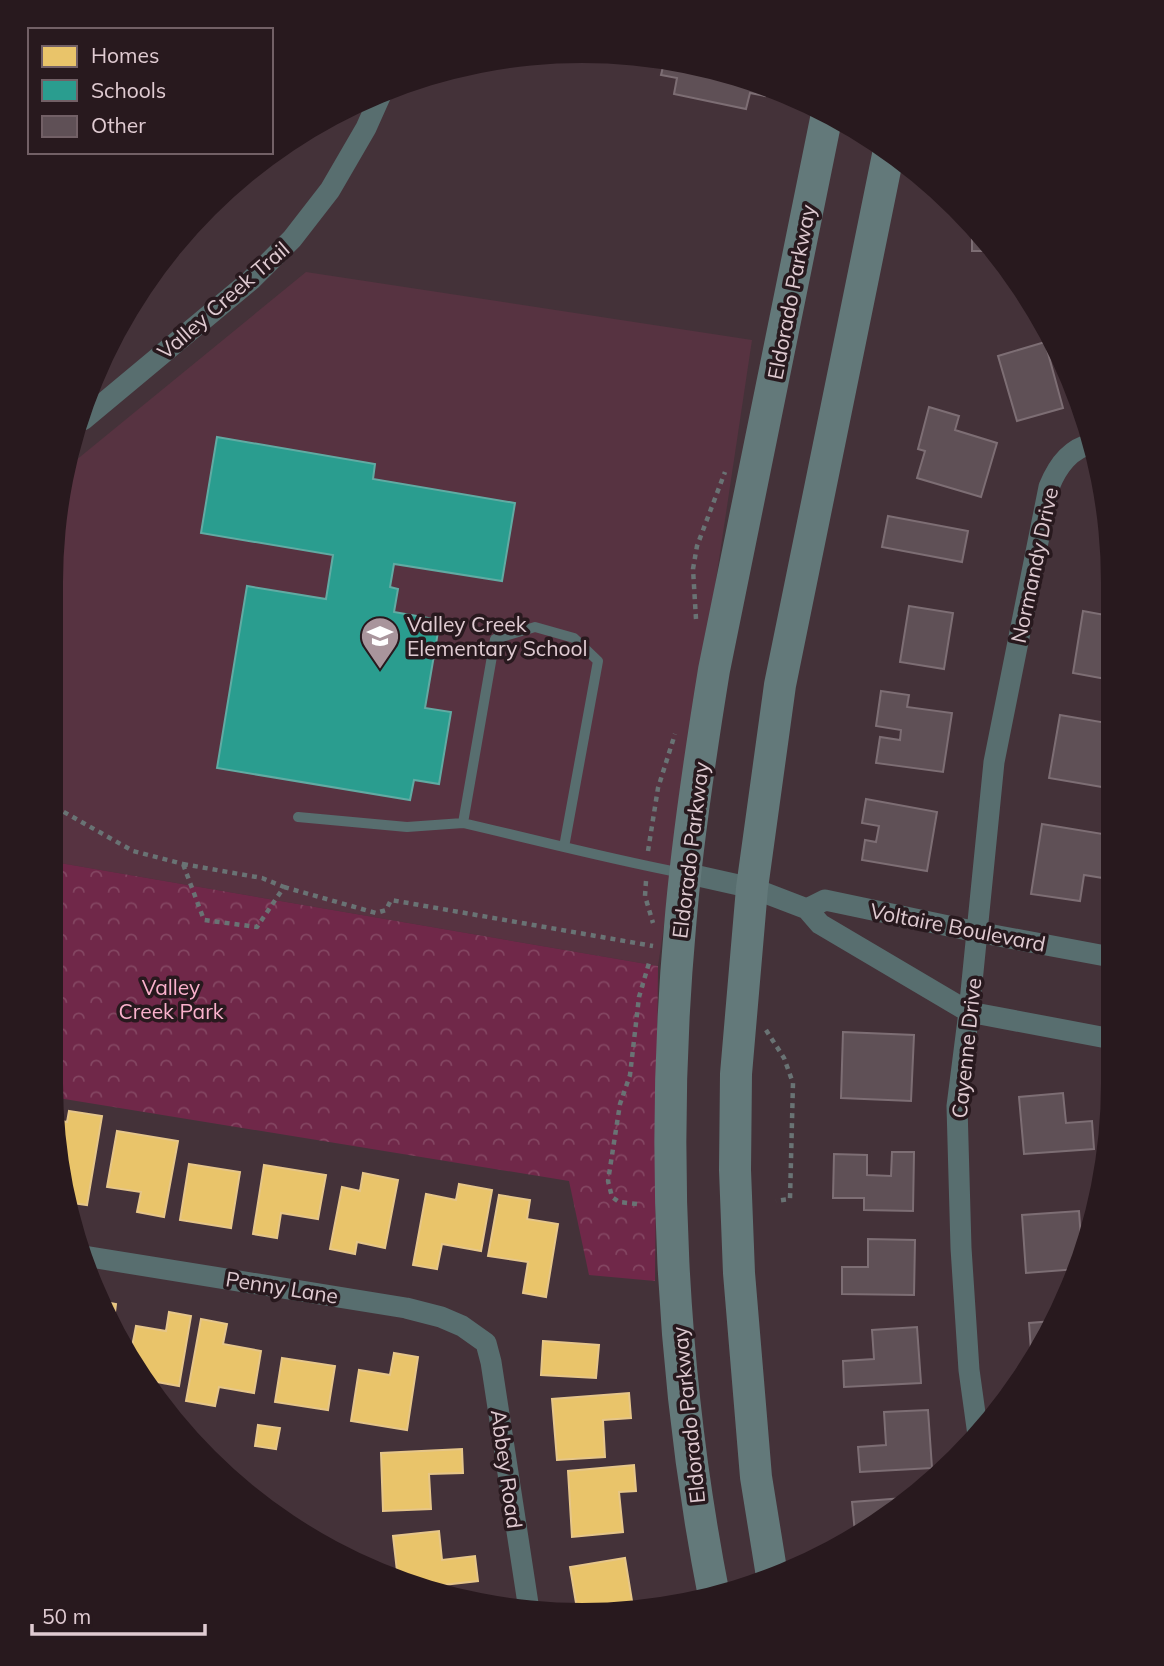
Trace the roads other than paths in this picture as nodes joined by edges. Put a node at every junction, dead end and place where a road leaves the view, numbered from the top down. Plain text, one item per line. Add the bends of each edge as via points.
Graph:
1 (375, 106) edge
2 (825, 124) edge
3 (887, 162) edge
4 (92, 413) edge
5 (1083, 448) edge
6 (1014, 664) joint
7 (298, 817) dead end
8 (463, 823) junction
9 (564, 847) junction
10 (685, 873) junction
11 (752, 888) junction
12 (807, 909) junction
13 (977, 932) junction
14 (1101, 955) edge
15 (969, 1012) junction
16 (1101, 1037) edge
17 (93, 1258) edge
18 (474, 1335) joint
19 (976, 1421) edge
20 (771, 1567) edge
21 (711, 1586) edge
22 (528, 1600) edge

1 - 4 street, Valley Creek Trail via 330,190 292,239 251,280
2 - 10 main road, Eldorado Parkway via 714,670
3 - 11 main road via 786,652
5 - 6 street, Normandy Drive via 1055,470 1049,487
6 - 13 street, Cayenne Drive via 994,762
7 - 8 lane via 407,827
8 - 9 lane
8 - 9 lane via 495,639 535,627 574,638 598,661
9 - 10 lane
10 - 11 street, Voltaire Boulevard
10 - 21 main road, Eldorado Parkway via 673,1044 673,1245 685,1404
11 - 12 street, Voltaire Boulevard
11 - 20 main road via 736,1074 735,1170 747,1390
12 - 13 street, Voltaire Boulevard via 825,900
12 - 15 street, Voltaire Boulevard via 820,924
13 - 14 street, Voltaire Boulevard
13 - 15 street, Cayenne Drive
15 - 16 street, Voltaire Boulevard
15 - 19 street, Cayenne Drive via 957,1106 963,1275
17 - 18 street, Penny Lane via 406,1308 441,1317
18 - 22 street, Abbey Road via 486,1343 492,1362

